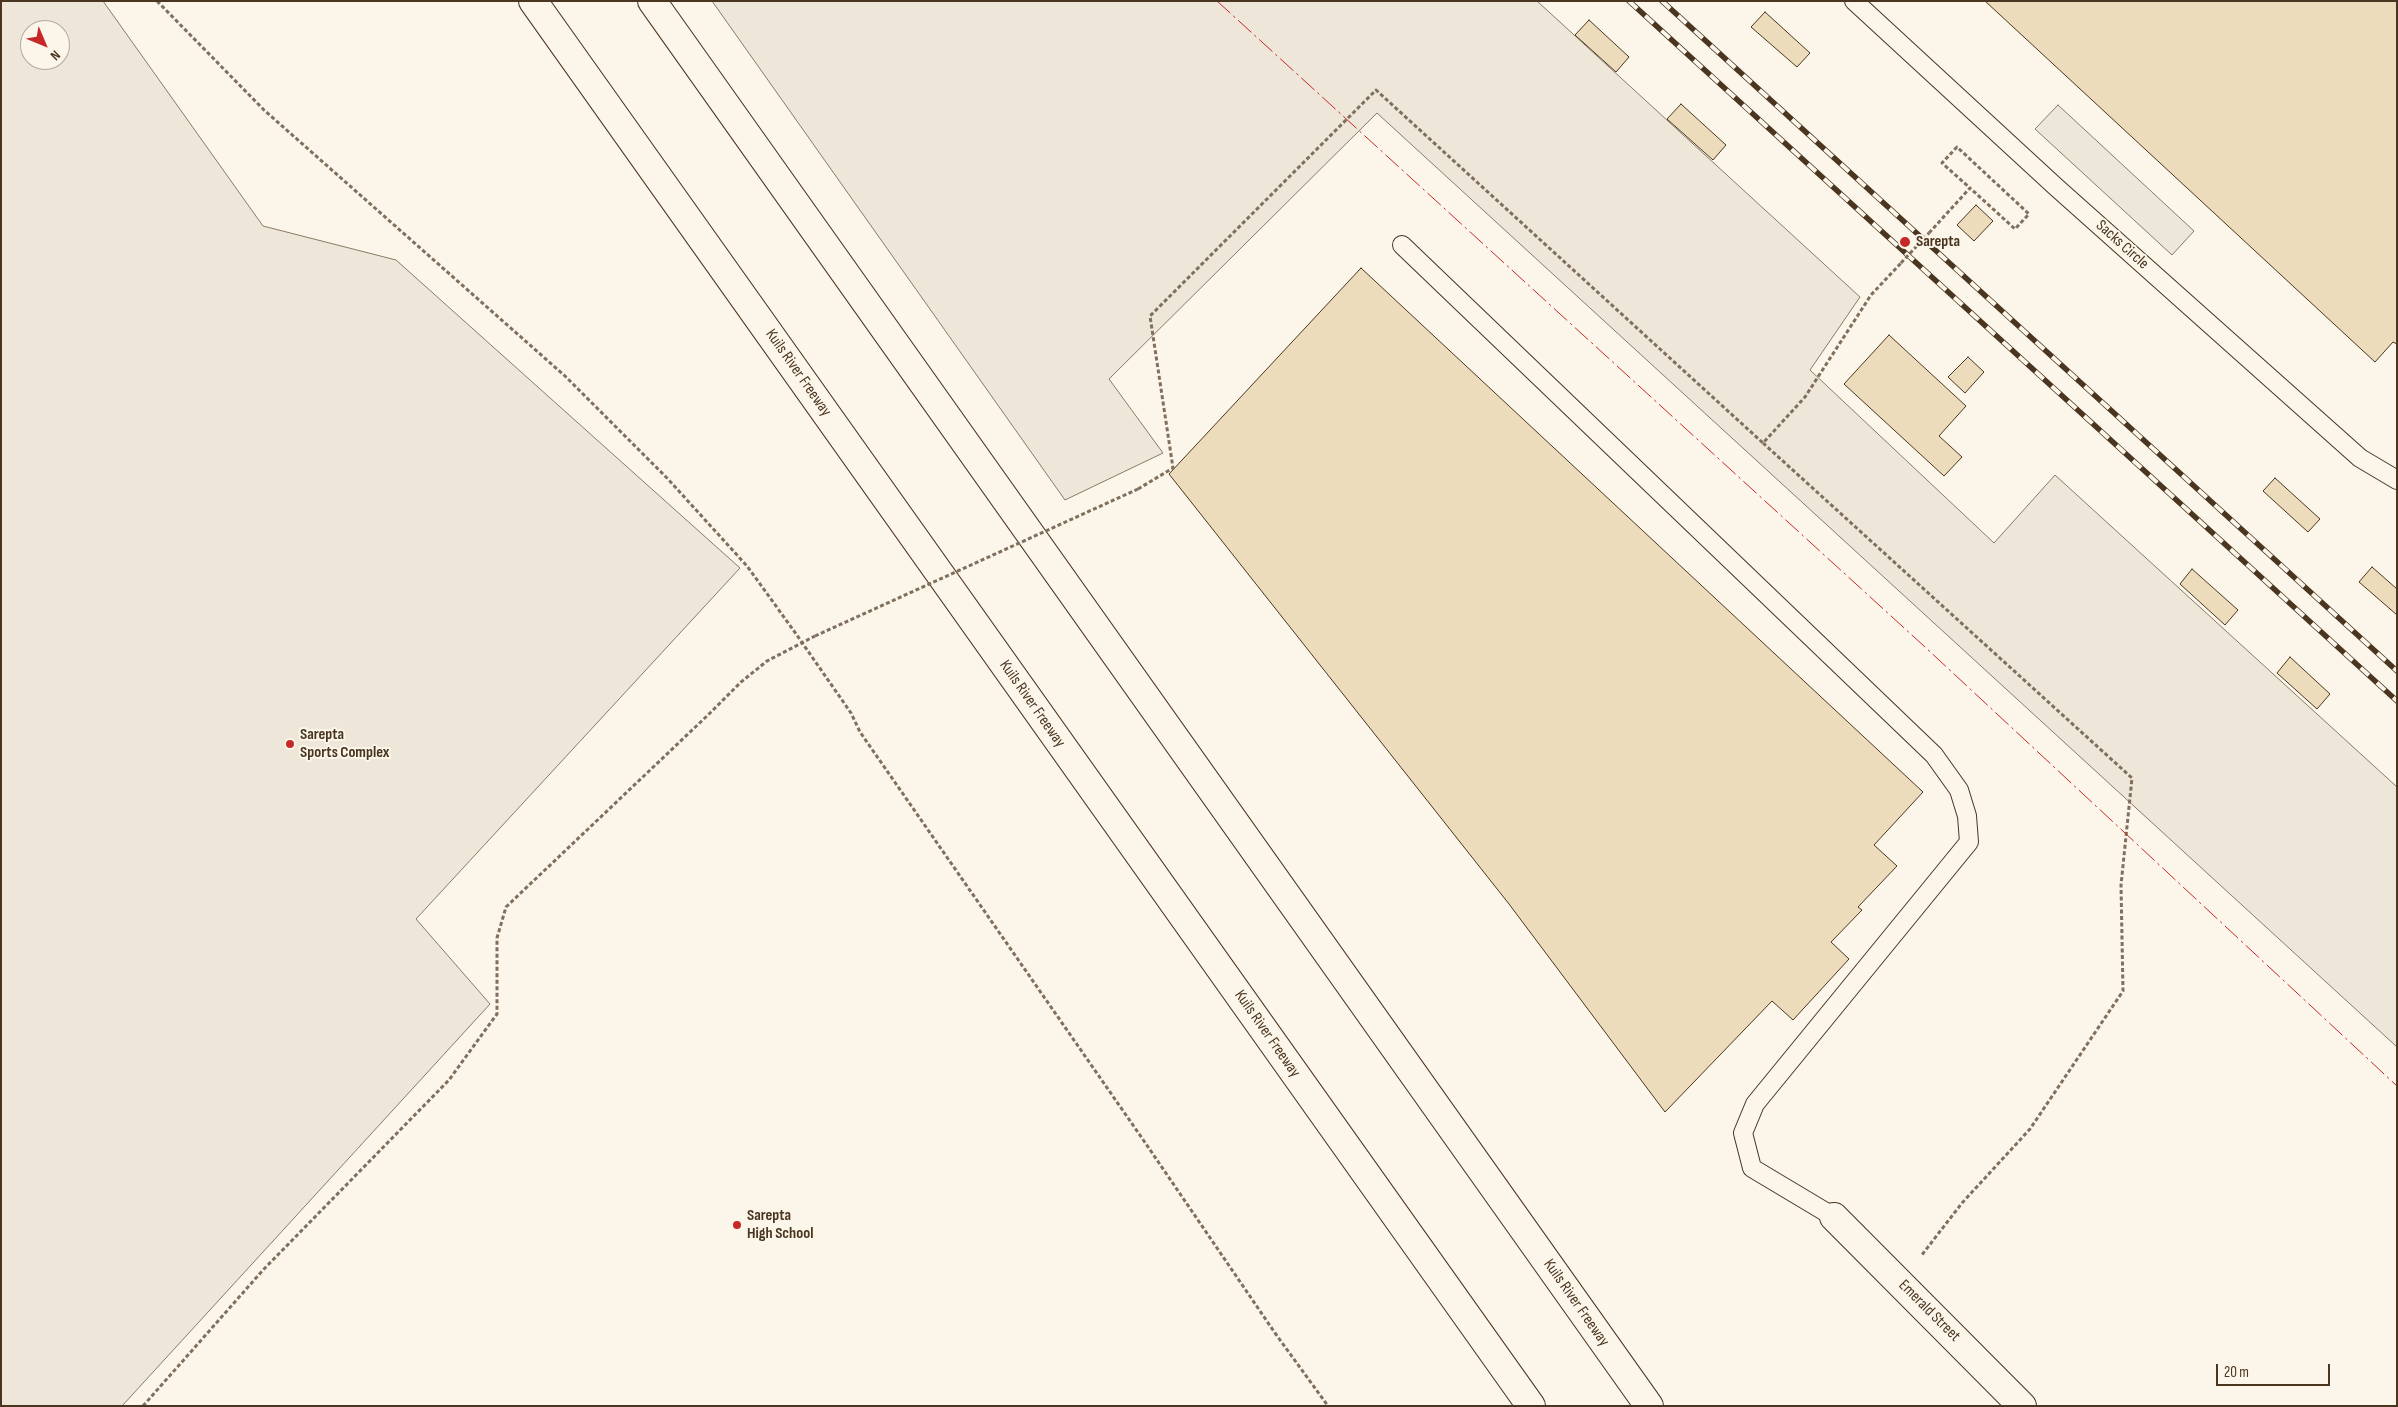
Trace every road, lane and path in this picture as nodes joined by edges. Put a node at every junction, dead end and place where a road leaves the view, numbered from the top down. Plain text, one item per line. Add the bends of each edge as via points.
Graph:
1 (157, 1) edge
2 (533, 1) edge
3 (652, 1) edge
4 (1854, 1) edge
5 (1970, 188) junction
6 (1402, 245) dead end
7 (1871, 295) dead end
8 (1763, 443) dead end
9 (2397, 480) edge
10 (1138, 490) dead end
11 (801, 643) junction
12 (1834, 1218) joint
13 (1900, 1282) junction
14 (143, 1406) edge
15 (1328, 1406) edge
16 (1531, 1406) edge
17 (1649, 1406) edge
18 (2022, 1406) edge

1 - 11 path via 264,110 565,376 667,478 748,566
2 - 16 main road, Kuils River Freeway
3 - 17 main road, Kuils River Freeway
4 - 9 lane, Sacks Circle via 2056,187 2360,458
5 - 5 path via 2015,229 2029,214 1956,146 1942,163
5 - 7 path, bridge
6 - 12 lane via 1934,755 1959,790 1967,816 1969,842 1755,1104 1742,1133 1752,1168
8 - 13 path via 2132,778 2122,885 2122,991 2030,1129 1962,1203
10 - 11 path, bridge
11 - 14 path via 767,661 740,682 506,907 497,938 497,1014 449,1080 264,1270
11 - 15 path
12 - 13 main road, Emerald Street
13 - 18 main road, Emerald Street

